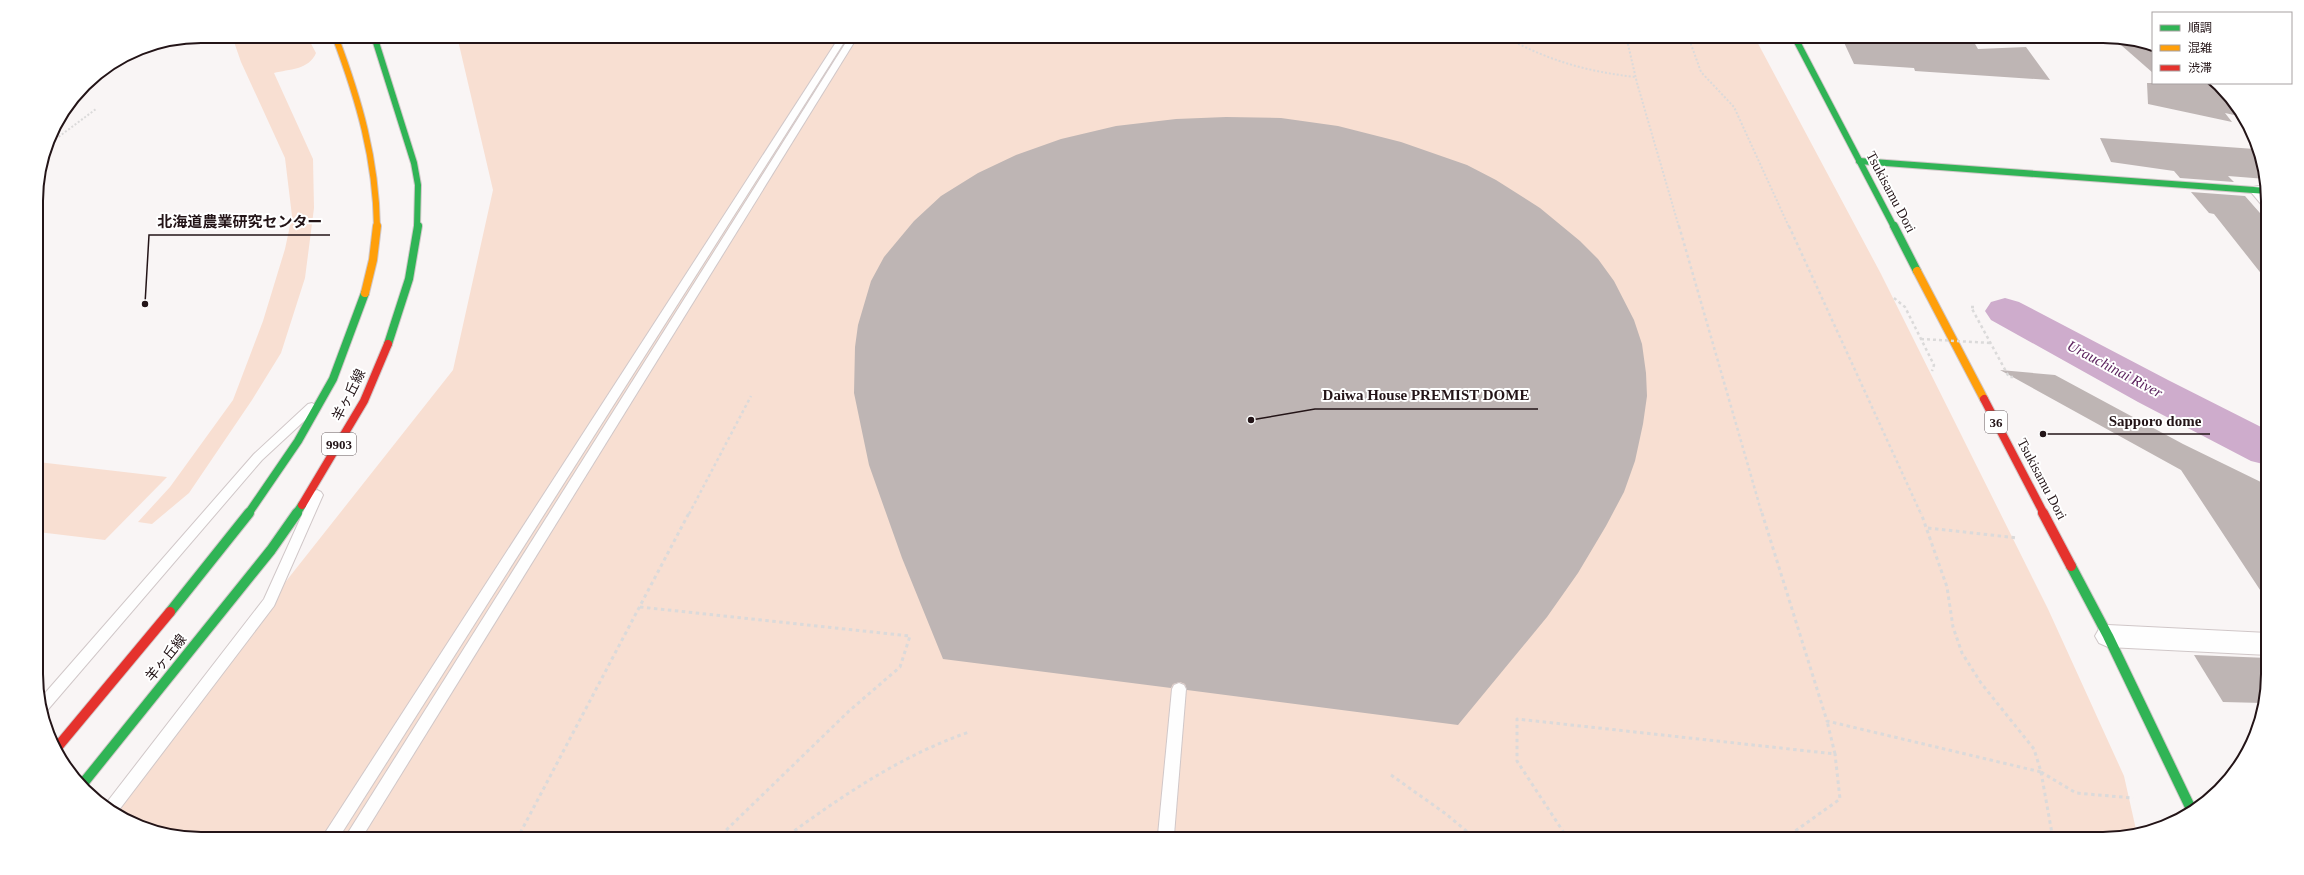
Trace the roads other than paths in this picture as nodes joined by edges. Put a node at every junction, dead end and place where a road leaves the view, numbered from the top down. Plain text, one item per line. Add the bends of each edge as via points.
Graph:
1 (337, 43) edge
2 (376, 43) edge
3 (840, 43) edge
4 (850, 43) edge
5 (1798, 43) edge
6 (1859, 161) junction
7 (2261, 194) edge
8 (325, 394) junction
9 (347, 430) junction
10 (2108, 636) junction
11 (2261, 644) edge
12 (1179, 689) dead end
13 (46, 703) edge
14 (59, 745) edge
15 (85, 781) edge
16 (113, 805) edge
17 (2190, 806) edge
18 (333, 832) edge
19 (356, 832) edge
20 (1166, 832) edge

1 - 8 main road, 羊ヶ丘線 / 9903 via 373,159 378,212 373,261 362,303 353,332
2 - 9 main road, 羊ヶ丘線 / 9903 via 414,164 417,221 413,260 395,328 364,401
3 - 18 lane
4 - 19 lane
5 - 6 main road, Tsukisamu Dori / 36
6 - 7 main road
6 - 10 main road, Tsukisamu Dori / 36
8 - 13 lane via 258,457
8 - 14 main road, 羊ヶ丘線 / 9903 via 278,474 248,515
9 - 15 main road, 羊ヶ丘線 / 9903 via 312,490 271,550
9 - 16 lane via 269,602
10 - 11 street
10 - 17 main road, Tsukisamu Dori / 36
12 - 20 lane

